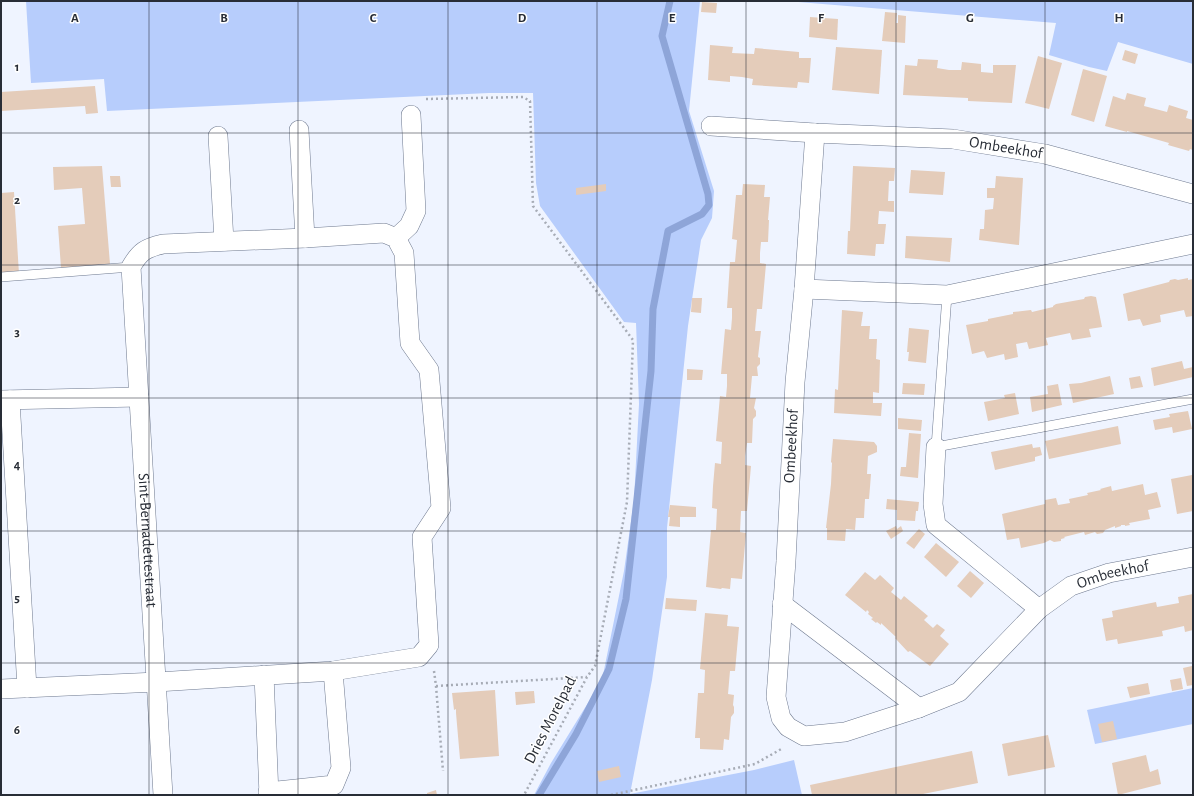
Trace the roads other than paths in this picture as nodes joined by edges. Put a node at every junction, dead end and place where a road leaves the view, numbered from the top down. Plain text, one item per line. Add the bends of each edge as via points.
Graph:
1 (411, 115) road end
2 (711, 126) dead end
3 (299, 130) dead end
4 (815, 133) junction
5 (218, 136) dead end
6 (1193, 194) edge
7 (305, 238) junction
8 (396, 238) junction
9 (224, 241) junction
10 (1193, 244) edge
11 (131, 267) junction
12 (1, 277) edge
13 (804, 289) junction
14 (947, 295) junction
15 (139, 397) junction
16 (1193, 399) edge
17 (6, 400) edge
18 (936, 447) junction
19 (1193, 557) edge
20 (782, 604) junction
21 (1039, 609) junction
22 (333, 670) junction
23 (264, 675) junction
24 (157, 682) junction
25 (27, 688) junction
26 (1, 689) edge
27 (919, 708) junction
28 (269, 794) edge
29 (163, 795) edge

1 - 8 street via 416,211 409,226
2 - 4 street, Ombeekhof
3 - 7 street
4 - 6 street, Ombeekhof via 953,139 1037,153
4 - 13 street, Ombeekhof
5 - 9 street
7 - 8 street via 384,233
7 - 9 street
8 - 22 street via 404,253 410,343 429,370 441,500 441,508 422,537 429,645 418,657
9 - 11 street via 163,244 148,248 137,256
10 - 14 street
11 - 12 lane
11 - 15 street, Sint-Bernadettestraat
13 - 14 street
13 - 20 street, Ombeekhof via 794,382
14 - 18 lane
15 - 17 street
15 - 24 street, Sint-Bernadettestraat
16 - 18 lane
17 - 25 street
18 - 21 street via 933,504 936,525
19 - 21 street, Ombeekhof via 1109,573 1072,586
20 - 27 street
20 - 27 street, Ombeekhof via 776,697 781,718 788,727 804,736 845,732
21 - 27 street, Ombeekhof via 960,692
22 - 23 street
22 - 28 street via 341,768 334,785
23 - 24 street
23 - 28 street
24 - 25 street
24 - 29 street, Sint-Bernadettestraat
25 - 26 street

